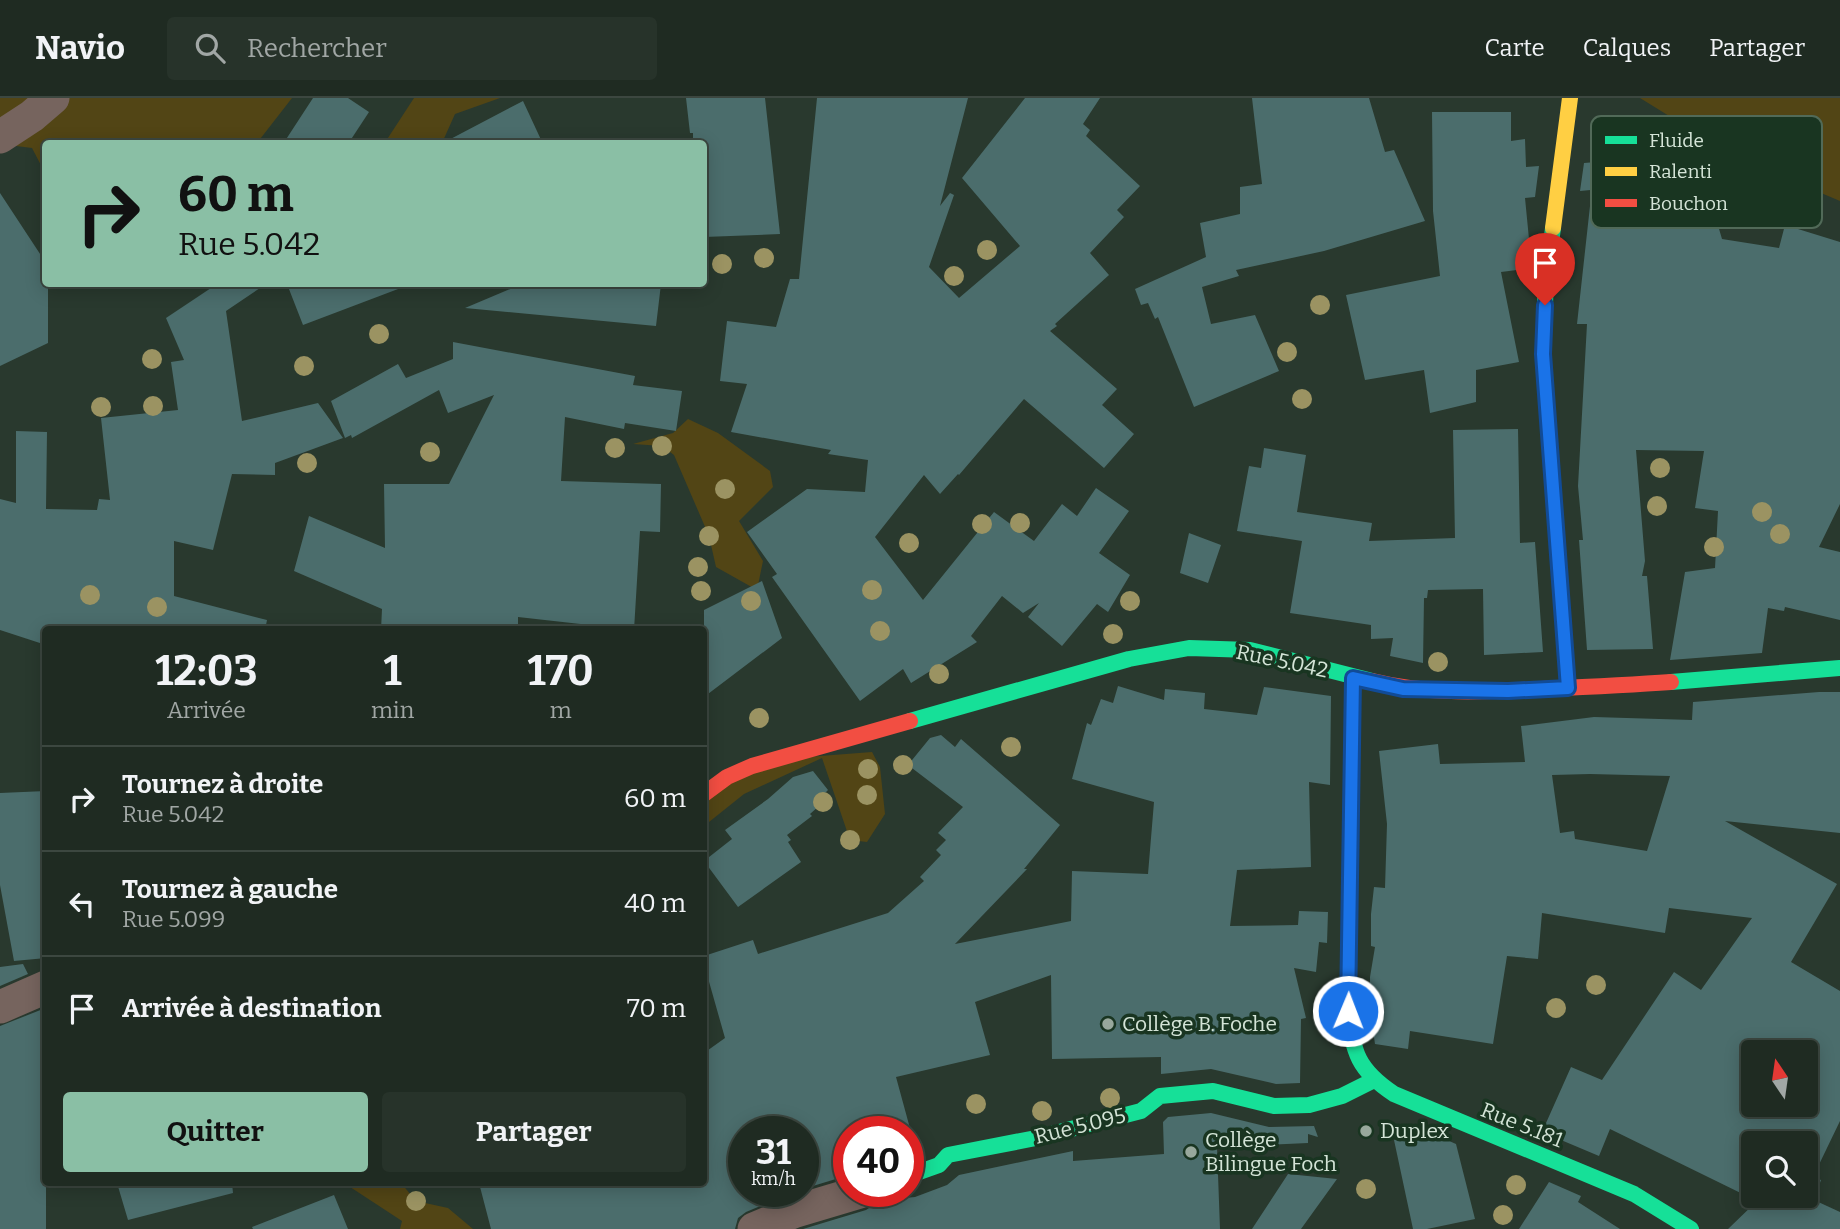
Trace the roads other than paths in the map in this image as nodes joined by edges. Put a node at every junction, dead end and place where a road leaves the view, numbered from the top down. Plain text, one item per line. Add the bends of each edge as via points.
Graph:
1 (53, 98) edge
2 (1570, 98) edge
3 (0, 137) edge
4 (1840, 668) edge
5 (1353, 678) junction
6 (1568, 688) junction
7 (707, 792) edge
8 (42, 990) edge
9 (0, 1007) edge
10 (1372, 1081) junction
11 (924, 1170) edge
12 (833, 1200) edge
13 (754, 1229) edge
14 (1691, 1229) edge

1 - 3 street
2 - 6 street via 1546,280 1543,354
4 - 6 street, Rue 5.042
5 - 6 street, Rue 5.042 via 1403,689
5 - 7 street, Rue 5.042 via 1250,650 1189,648 1129,659 752,766
5 - 10 street via 1348,1011 1352,1045
8 - 9 street
10 - 11 street, Rue 5.095 via 1309,1105 1274,1106 1213,1091 1160,1096 1141,1111 948,1156
10 - 14 street, Rue 5.181 via 1634,1194
12 - 13 street

